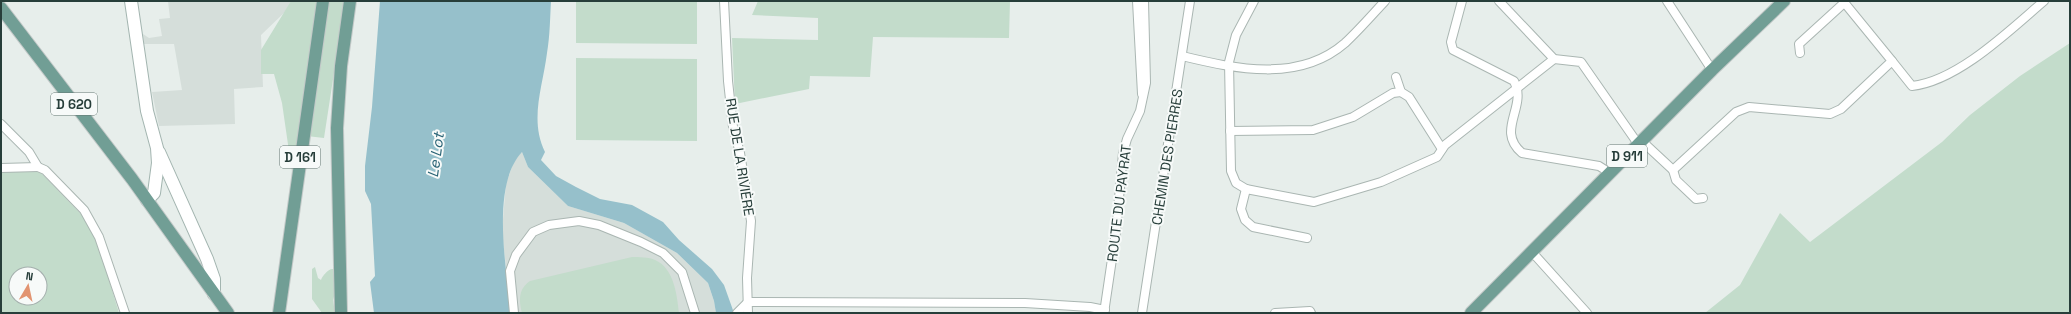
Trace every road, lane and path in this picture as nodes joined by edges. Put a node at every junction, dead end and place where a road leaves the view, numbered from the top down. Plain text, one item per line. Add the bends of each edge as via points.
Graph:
1 (131, 1) edge
2 (323, 1) edge
3 (350, 1) edge
4 (724, 1) edge
5 (1137, 1) edge
6 (1144, 1) edge
7 (1190, 1) edge
8 (1385, 1) edge
9 (1462, 1) edge
10 (1499, 1) edge
11 (1667, 1) edge
12 (1784, 1) edge
13 (2044, 1) edge
14 (1251, 2) edge
15 (1844, 2) edge
16 (1, 8) edge
17 (1800, 53) dead end
18 (1182, 56) junction
19 (1554, 59) junction
20 (1892, 60) junction
21 (1228, 66) junction
22 (1712, 70) junction
23 (1396, 77) dead end
24 (1517, 88) junction
25 (1402, 92) junction
26 (1143, 96) junction
27 (1, 124) edge
28 (1230, 131) junction
29 (1641, 143) junction
30 (157, 148) junction
31 (1442, 149) junction
32 (38, 167) junction
33 (1, 168) edge
34 (1674, 170) junction
35 (1610, 173) junction
36 (170, 174) junction
37 (157, 176) junction
38 (1246, 189) junction
39 (1703, 198) dead end
40 (147, 200) junction
41 (1307, 238) dead end
42 (1532, 252) junction
43 (214, 294) junction
44 (748, 302) junction
45 (1104, 311) edge
46 (125, 313) edge
47 (228, 313) edge
48 (279, 313) edge
49 (341, 313) edge
50 (514, 313) edge
51 (695, 313) edge
52 (737, 313) edge
53 (748, 313) edge
54 (1142, 313) edge
55 (1275, 313) edge
56 (1312, 313) edge
57 (1471, 313) edge
58 (1588, 313) edge

1 - 30 street via 148,111
2 - 48 main road, D 161
3 - 49 main road via 341,66 338,128
4 - 44 street, RUE DE LA RIVIÈRE via 733,127 751,221
5 - 26 street
6 - 26 street, ROUTE DU PAYRAT via 1146,83
7 - 18 street, CHEMIN DES PIERRES
8 - 21 street via 1345,43 1327,56 1307,64 1273,70
9 - 24 street via 1451,42 1453,50 1514,81
10 - 19 street
11 - 22 street
12 - 22 main road, D 911
13 - 20 street via 1994,44 1946,75 1924,84 1912,86
14 - 21 street via 1236,35
15 - 17 street via 1799,44
15 - 20 street
16 - 40 main road, D 620
18 - 21 street
18 - 54 street, CHEMIN DES PIERRES
19 - 24 street
19 - 29 street via 1580,62 1636,141
20 - 34 street via 1841,109 1830,114 1749,107 1736,112
21 - 28 street
22 - 29 main road, D 911
23 - 25 street
24 - 31 street
24 - 35 street via 1519,95 1509,134 1513,146 1522,153 1600,166
25 - 28 street via 1393,93 1353,117 1313,130
25 - 31 street via 1409,97
26 - 45 street, ROUTE DU PAYRAT via 1140,111 1123,152 1116,232
27 - 32 street via 29,152
28 - 38 street via 1231,171 1236,183
29 - 34 street
29 - 35 main road, D 911
30 - 36 street
30 - 37 street
31 - 38 street via 1437,158 1381,182 1314,202
32 - 33 street
32 - 46 street via 45,170 84,210 99,237
34 - 39 street via 1676,180 1696,198
35 - 42 main road, D 911
36 - 37 street
36 - 43 street via 207,259 214,279
37 - 40 street via 154,193
38 - 41 street via 1241,209 1245,220 1253,227
40 - 43 main road, D 620
42 - 57 main road, D 911
42 - 58 street
43 - 47 main road, D 620
44 - 45 street via 1025,303 1090,307
44 - 52 street
44 - 53 street, RUE DE LA RIVIÈRE
50 - 51 street via 510,271 516,255 533,232 549,225 579,221 599,225 663,253 682,272
55 - 56 street

